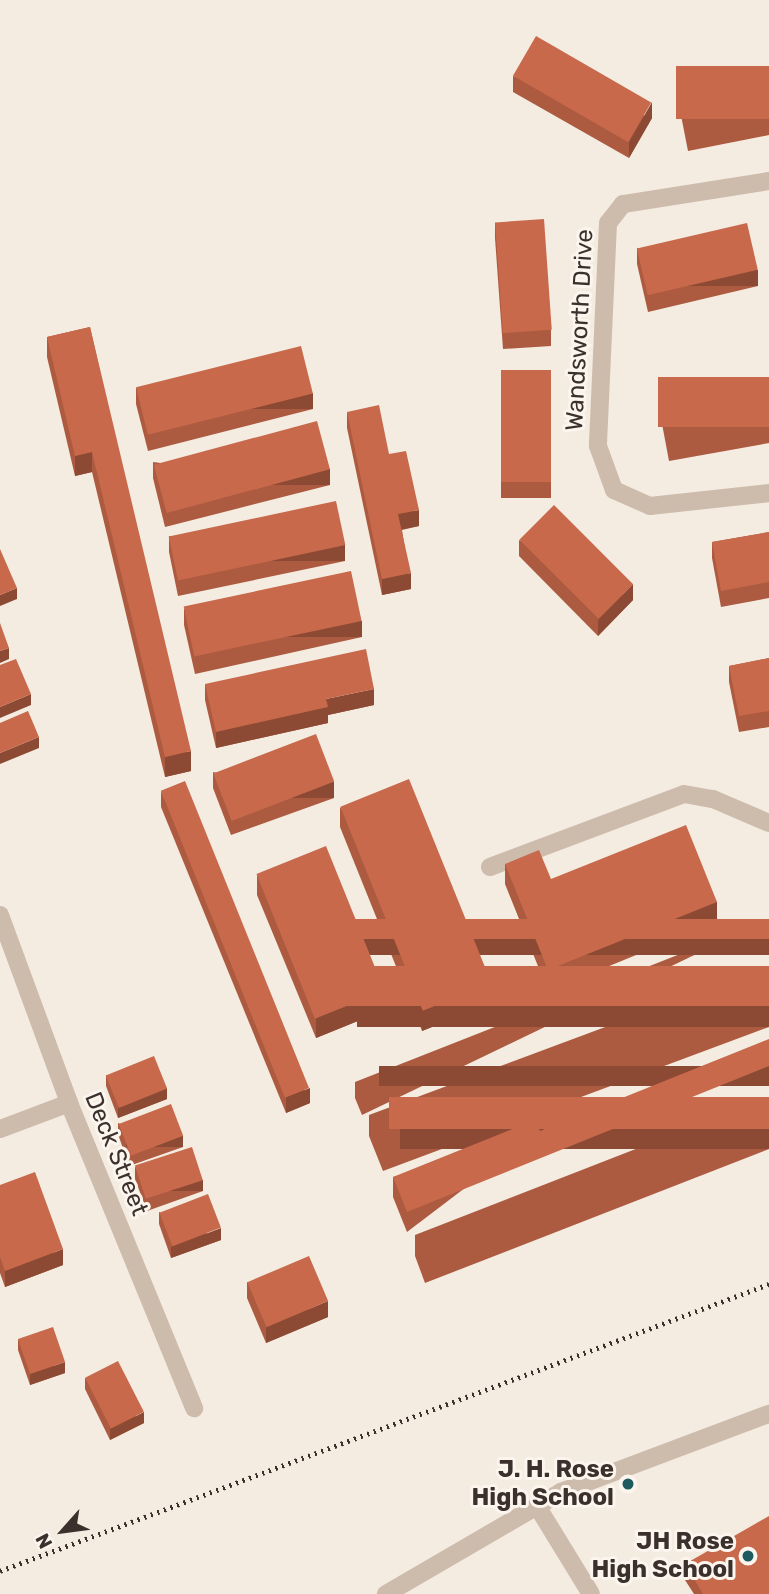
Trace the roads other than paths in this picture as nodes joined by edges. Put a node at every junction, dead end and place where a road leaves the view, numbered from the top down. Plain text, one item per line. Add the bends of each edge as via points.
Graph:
1 (769, 181) edge
2 (769, 493) edge
3 (769, 823) edge
4 (490, 867) dead end
5 (0, 915) edge
6 (69, 1103) junction
7 (0, 1129) edge
8 (194, 1408) dead end
9 (769, 1414) edge
10 (537, 1506) junction
11 (386, 1594) edge
12 (591, 1594) edge

1 - 2 street, Wandsworth Drive via 624,204 608,223 597,446 614,490 650,506
3 - 4 street via 713,799 676,795
5 - 6 street, Deck Street
6 - 7 street
6 - 8 street, Deck Street
9 - 10 street via 561,1492
10 - 11 street
10 - 12 street

